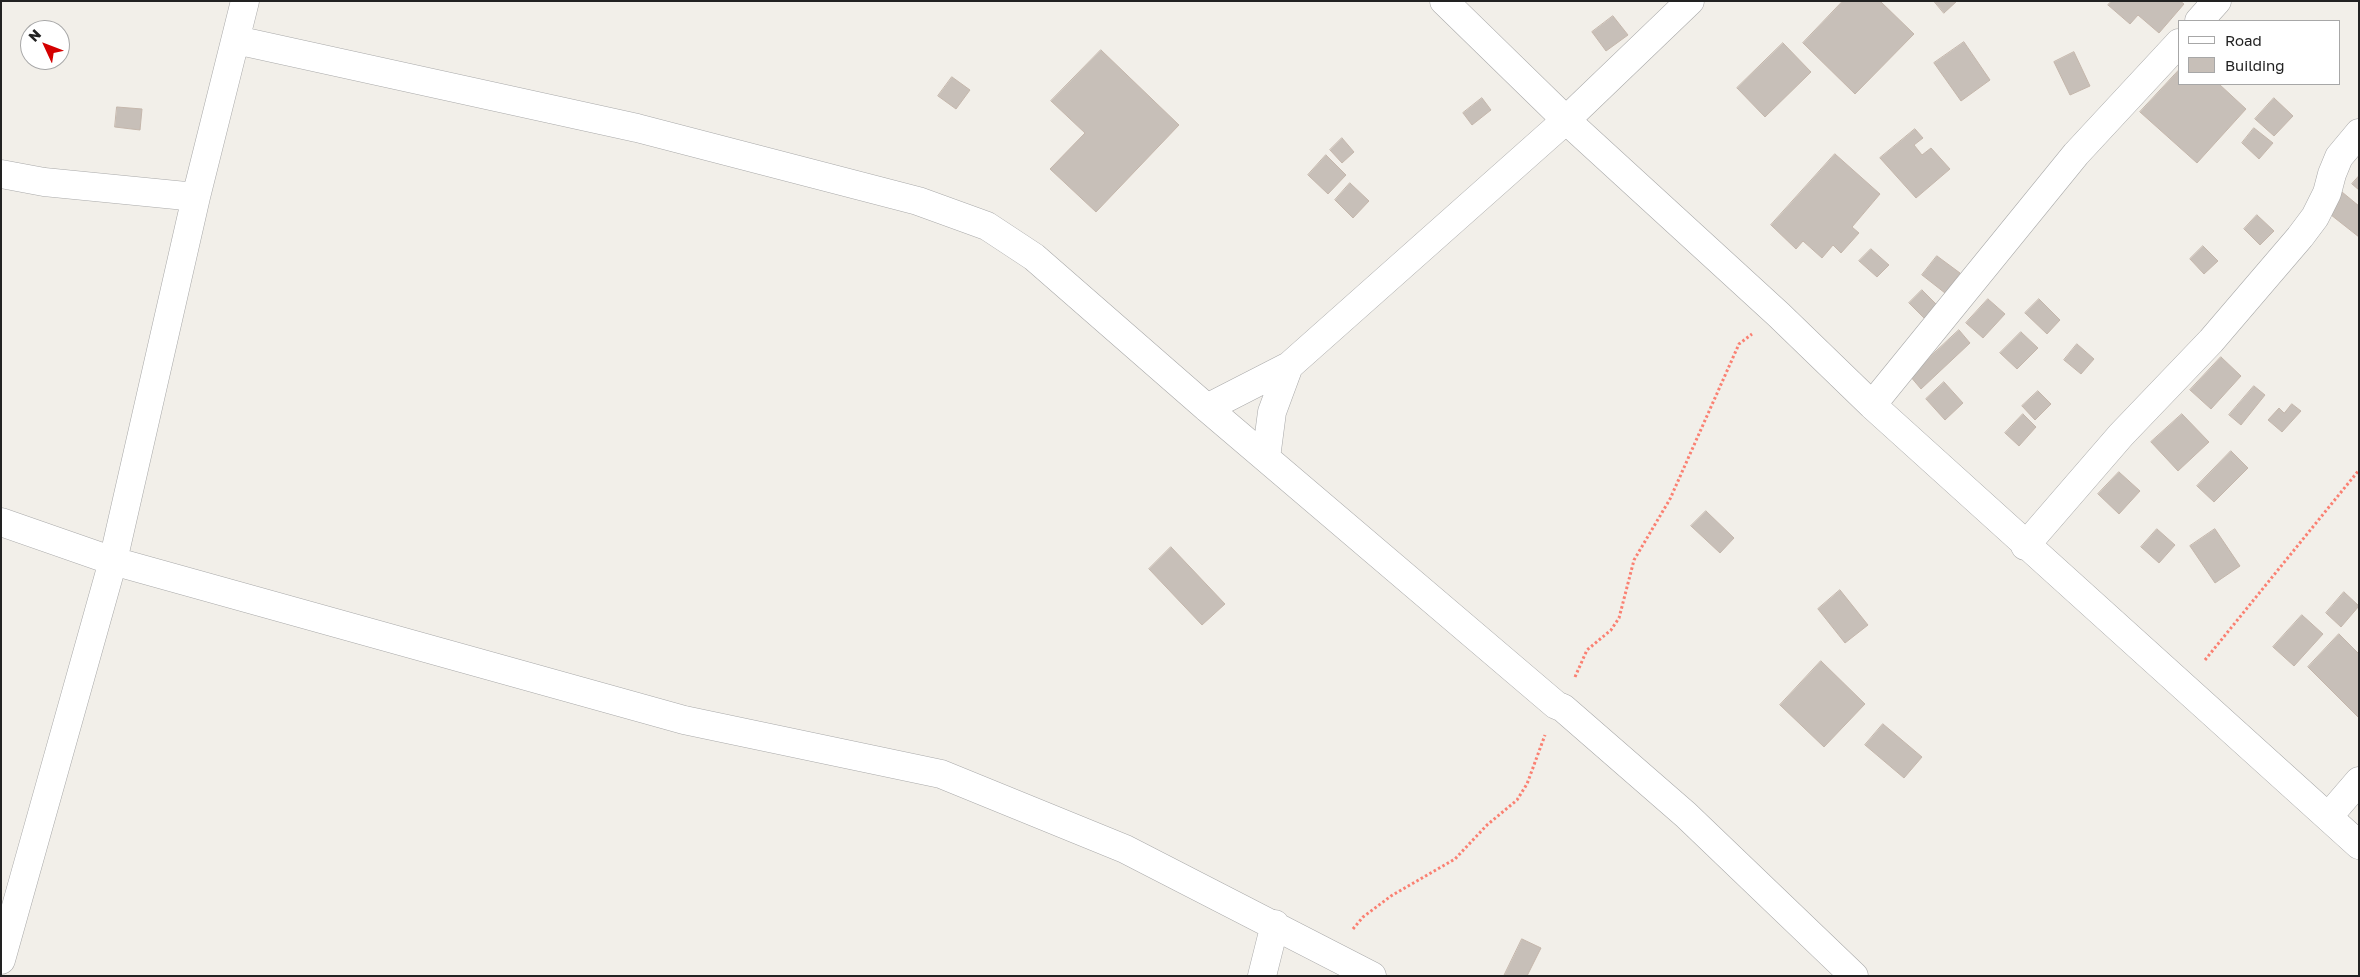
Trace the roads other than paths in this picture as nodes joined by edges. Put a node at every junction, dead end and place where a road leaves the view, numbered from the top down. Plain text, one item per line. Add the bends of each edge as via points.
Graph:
1 (245, 1) edge
2 (1444, 1) edge
3 (1690, 1) edge
4 (2217, 1) edge
5 (2200, 20) edge
6 (236, 40) junction
7 (2178, 44) edge
8 (1566, 120) junction
9 (2359, 133) edge
10 (1, 174) edge
11 (196, 196) junction
12 (1289, 366) junction
13 (1872, 405) junction
14 (1207, 408) junction
15 (1266, 458) junction
16 (1, 522) edge
17 (2025, 546) junction
18 (112, 561) junction
19 (2359, 781) edge
20 (2328, 817) junction
21 (2359, 845) edge
22 (1275, 924) junction
23 (1, 960) edge
24 (1262, 976) edge
25 (1372, 976) edge
26 (1854, 976) edge

1 - 6 street
2 - 8 street
3 - 8 street
4 - 5 street
6 - 11 street
6 - 14 street via 637,128 918,201 987,226 1034,257
7 - 13 street via 2076,154
8 - 12 street
8 - 13 street via 1779,314
9 - 17 street via 2339,157 2327,193 2300,237 2211,341 2121,435
10 - 11 street via 44,182
11 - 18 street
12 - 14 street
12 - 15 street via 1272,412
13 - 17 street
14 - 15 street
15 - 26 street via 1686,815
16 - 18 street
17 - 20 street
18 - 22 street via 684,720 941,774 1125,849
18 - 23 street
19 - 20 street
20 - 21 street
22 - 24 street
22 - 25 street

